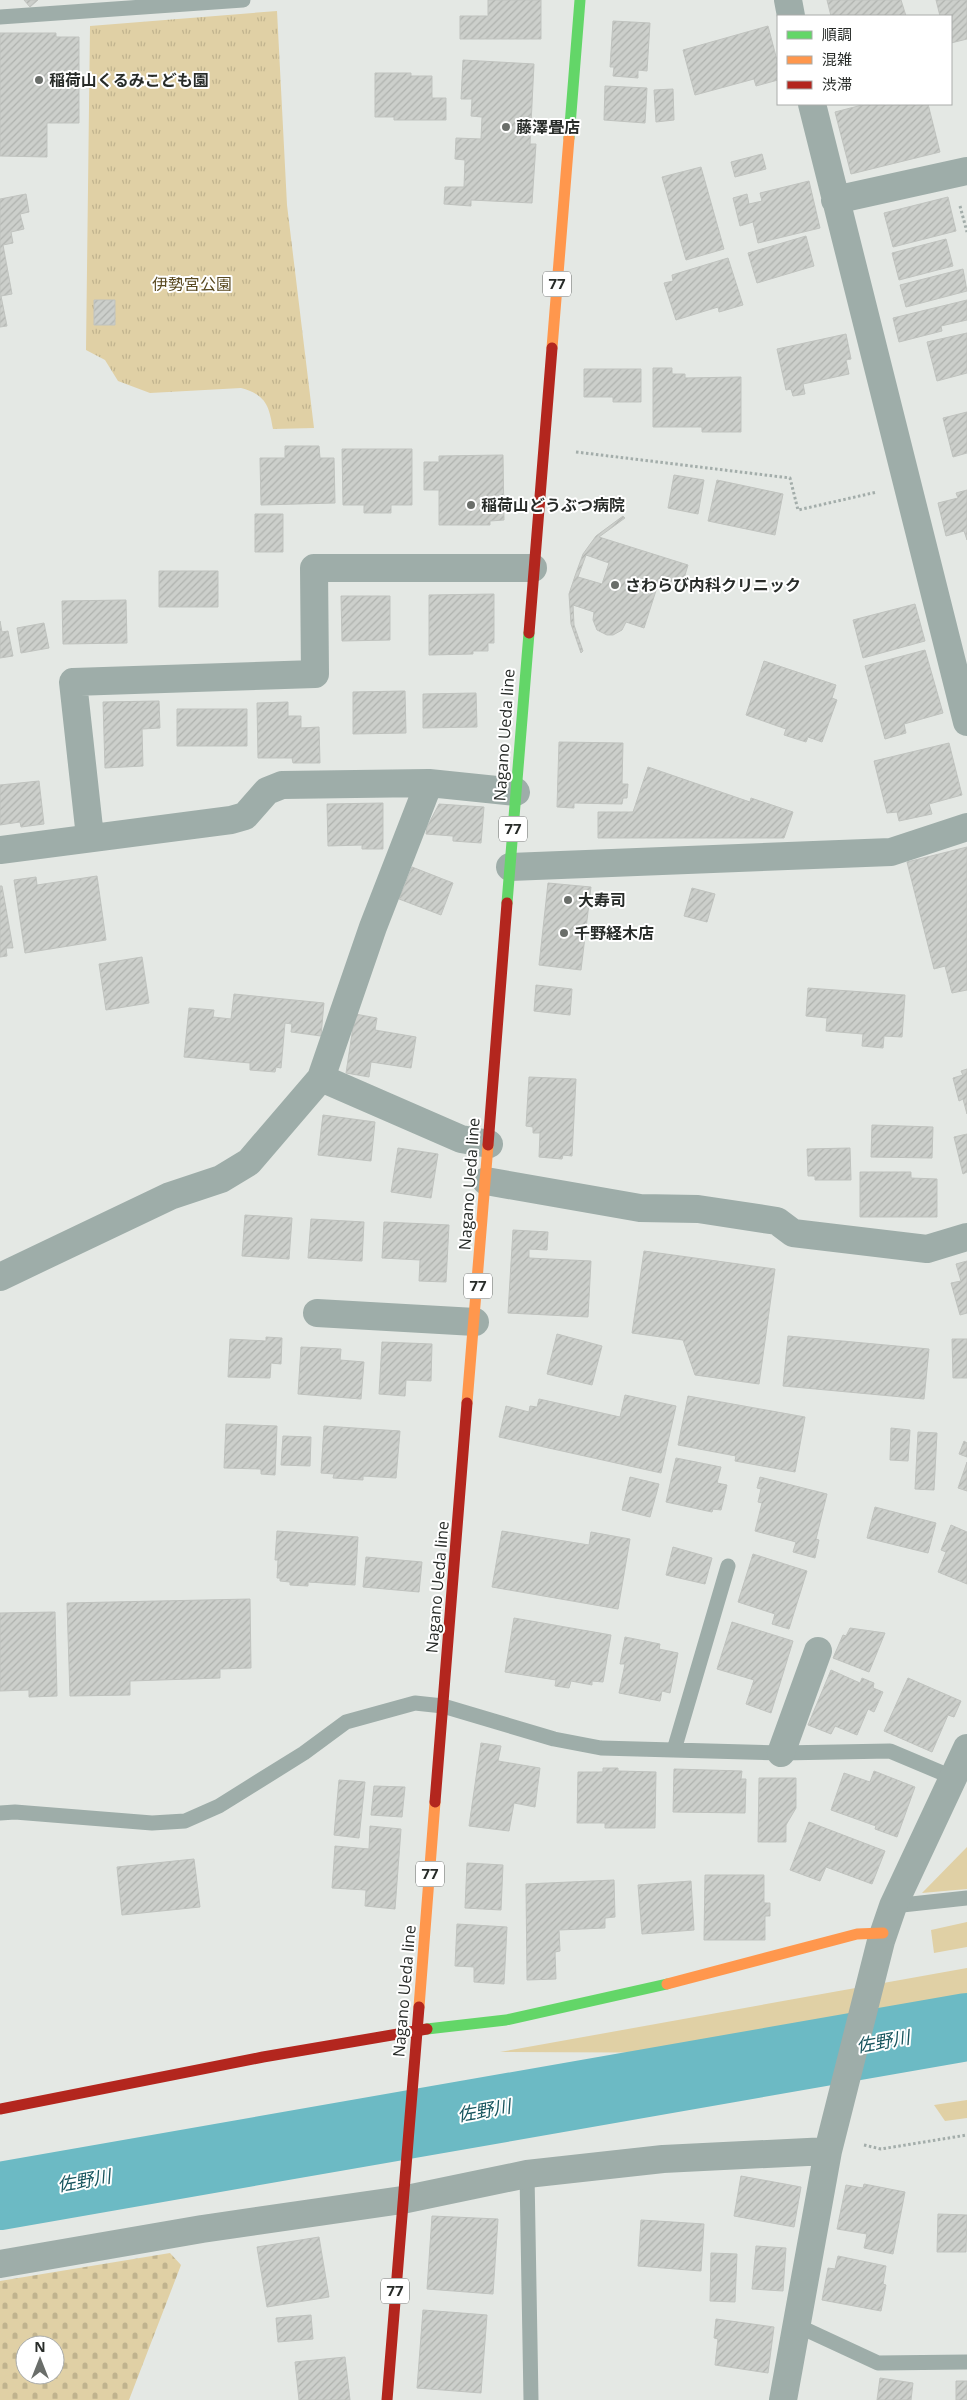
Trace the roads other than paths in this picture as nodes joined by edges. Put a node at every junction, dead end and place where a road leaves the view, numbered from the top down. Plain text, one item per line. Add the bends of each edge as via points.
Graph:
1 (244, 0) edge
2 (580, 0) edge
3 (788, 0) edge
4 (791, 15) edge
5 (0, 17) edge
6 (812, 105) edge
7 (967, 171) edge
8 (835, 200) junction
9 (533, 568) junction
10 (967, 722) edge
11 (429, 783) junction
12 (516, 792) junction
13 (967, 828) edge
14 (90, 837) junction
15 (0, 850) edge
16 (510, 867) junction
17 (320, 1078) junction
18 (489, 1144) junction
19 (486, 1181) junction
20 (967, 1237) edge
21 (0, 1277) edge
22 (317, 1313) dead end
23 (475, 1322) junction
24 (728, 1566) dead end
25 (818, 1651) dead end
26 (443, 1706) junction
27 (967, 1748) edge
28 (674, 1750) junction
29 (781, 1753) junction
30 (954, 1778) junction
31 (0, 1813) edge
32 (967, 1898) edge
33 (893, 1906) junction
34 (882, 1937) junction
35 (417, 2030) junction
36 (0, 2109) edge
37 (831, 2141) junction
38 (527, 2174) junction
39 (403, 2191) junction
40 (0, 2264) edge
41 (796, 2324) junction
42 (967, 2362) edge
43 (387, 2400) edge
44 (531, 2400) edge
45 (783, 2400) edge

1 - 5 lane
2 - 9 main road, Nagano Ueda line / 77
3 - 4 street
6 - 8 street
7 - 8 street
8 - 10 street
9 - 12 main road, Nagano Ueda line / 77
9 - 14 street via 314,568 315,674 73,682
11 - 12 street
11 - 14 street via 282,785 267,791 245,816 231,820
11 - 17 street via 373,927
12 - 16 main road, Nagano Ueda line / 77
13 - 16 street via 891,852
14 - 15 street
16 - 18 main road, Nagano Ueda line / 77
17 - 18 street via 461,1139
17 - 21 street via 249,1162 221,1178 170,1196
18 - 19 main road, Nagano Ueda line / 77
19 - 20 street via 640,1208 698,1210 777,1221 793,1233 927,1249
19 - 23 main road, Nagano Ueda line / 77
22 - 23 street
23 - 26 main road, Nagano Ueda line / 77
24 - 28 lane
25 - 29 street
26 - 28 lane via 554,1739 601,1748
26 - 31 lane via 415,1703 346,1722 304,1753 219,1806 185,1821 152,1823
26 - 35 main road, Nagano Ueda line / 77
27 - 30 street
28 - 29 lane
29 - 30 lane via 890,1751
30 - 33 street
32 - 33 lane
33 - 34 street
34 - 35 main road via 857,1934 714,1973 506,2020
34 - 37 street
35 - 36 main road
35 - 39 main road, Nagano Ueda line / 77
37 - 38 street
37 - 41 street
38 - 39 street
38 - 44 lane
39 - 40 street
39 - 43 main road, Nagano Ueda line / 77
41 - 42 lane via 878,2363
41 - 45 street

